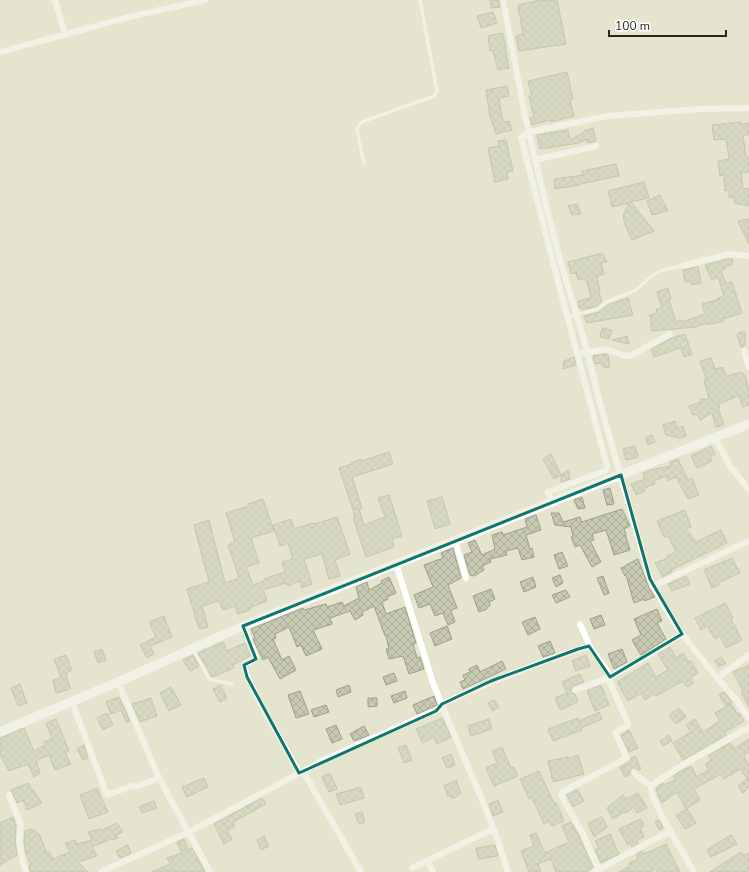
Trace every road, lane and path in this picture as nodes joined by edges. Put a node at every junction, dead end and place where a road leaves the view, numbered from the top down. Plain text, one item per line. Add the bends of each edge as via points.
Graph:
1 (56, 0) edge
2 (205, 0) edge
3 (420, 0) edge
4 (503, 0) edge
5 (64, 30) junction
6 (0, 52) edge
7 (749, 108) edge
8 (529, 132) junction
9 (596, 146) dead end
10 (535, 160) junction
11 (364, 164) dead end
12 (749, 256) edge
13 (682, 266) joint
14 (575, 314) junction
15 (568, 316) junction
16 (670, 334) dead end
17 (744, 351) dead end
18 (583, 352) junction
19 (749, 367) edge
20 (749, 424) edge
21 (715, 438) junction
22 (621, 475) junction
23 (749, 489) edge
24 (551, 498) junction
25 (455, 540) junction
26 (749, 540) edge
27 (396, 564) junction
28 (466, 578) dead end
29 (654, 586) junction
30 (580, 624) dead end
31 (243, 626) junction
32 (682, 634) junction
33 (589, 646) junction
34 (194, 649) junction
35 (749, 656) edge
36 (609, 677) junction
37 (716, 678) junction
38 (118, 682) junction
39 (232, 684) dead end
40 (575, 690) dead end
41 (72, 702) junction
42 (442, 706) junction
43 (749, 718) edge
44 (749, 727) edge
45 (0, 732) edge
46 (301, 772) junction
47 (634, 772) tunnel mouth
48 (159, 778) junction
49 (651, 786) junction
50 (9, 795) dead end
51 (493, 829) junction
52 (670, 831) junction
53 (189, 832) junction
54 (428, 861) junction
55 (412, 868) dead end
56 (597, 871) edge
57 (26, 872) edge
58 (101, 872) edge
59 (210, 872) edge
60 (361, 872) edge
61 (433, 872) edge
62 (508, 872) edge
63 (694, 872) edge

1 - 5 street
2 - 5 street
3 - 11 lane via 437,91 434,96 362,122 358,126
4 - 8 street
5 - 6 street
7 - 8 street via 608,116
8 - 10 street
8 - 15 street via 521,137 521,141
9 - 10 street
10 - 14 street
12 - 13 street via 728,254
13 - 14 lane via 653,275 636,290 606,302 598,309
14 - 15 lane
14 - 18 street
15 - 18 street
16 - 18 street via 630,356 606,349
17 - 19 street
18 - 22 street
18 - 24 street via 608,469 548,492
20 - 21 street
21 - 22 street
21 - 23 street via 731,468
22 - 24 street
22 - 29 street
24 - 25 street
25 - 27 street
25 - 28 street
26 - 29 street
27 - 31 street
27 - 42 street
29 - 32 street
30 - 33 street
31 - 34 street
31 - 46 street via 256,658 244,665 247,677 268,719
32 - 36 street
32 - 37 street
33 - 36 street via 605,667
33 - 42 street via 491,681
34 - 38 street
34 - 39 lane via 209,679
35 - 37 street
36 - 40 street
36 - 56 street via 628,723 615,733 628,759 561,794 582,832
37 - 43 street
38 - 41 street
38 - 48 street
41 - 45 street
41 - 48 street via 107,795
42 - 46 street
42 - 51 street
44 - 49 street
46 - 53 street
46 - 60 street
47 - 49 street
48 - 53 street
49 - 52 street
50 - 57 street via 21,825 19,841
51 - 54 street
51 - 62 street
52 - 56 street
52 - 63 street
53 - 58 street
53 - 59 street
54 - 55 street
54 - 61 street

